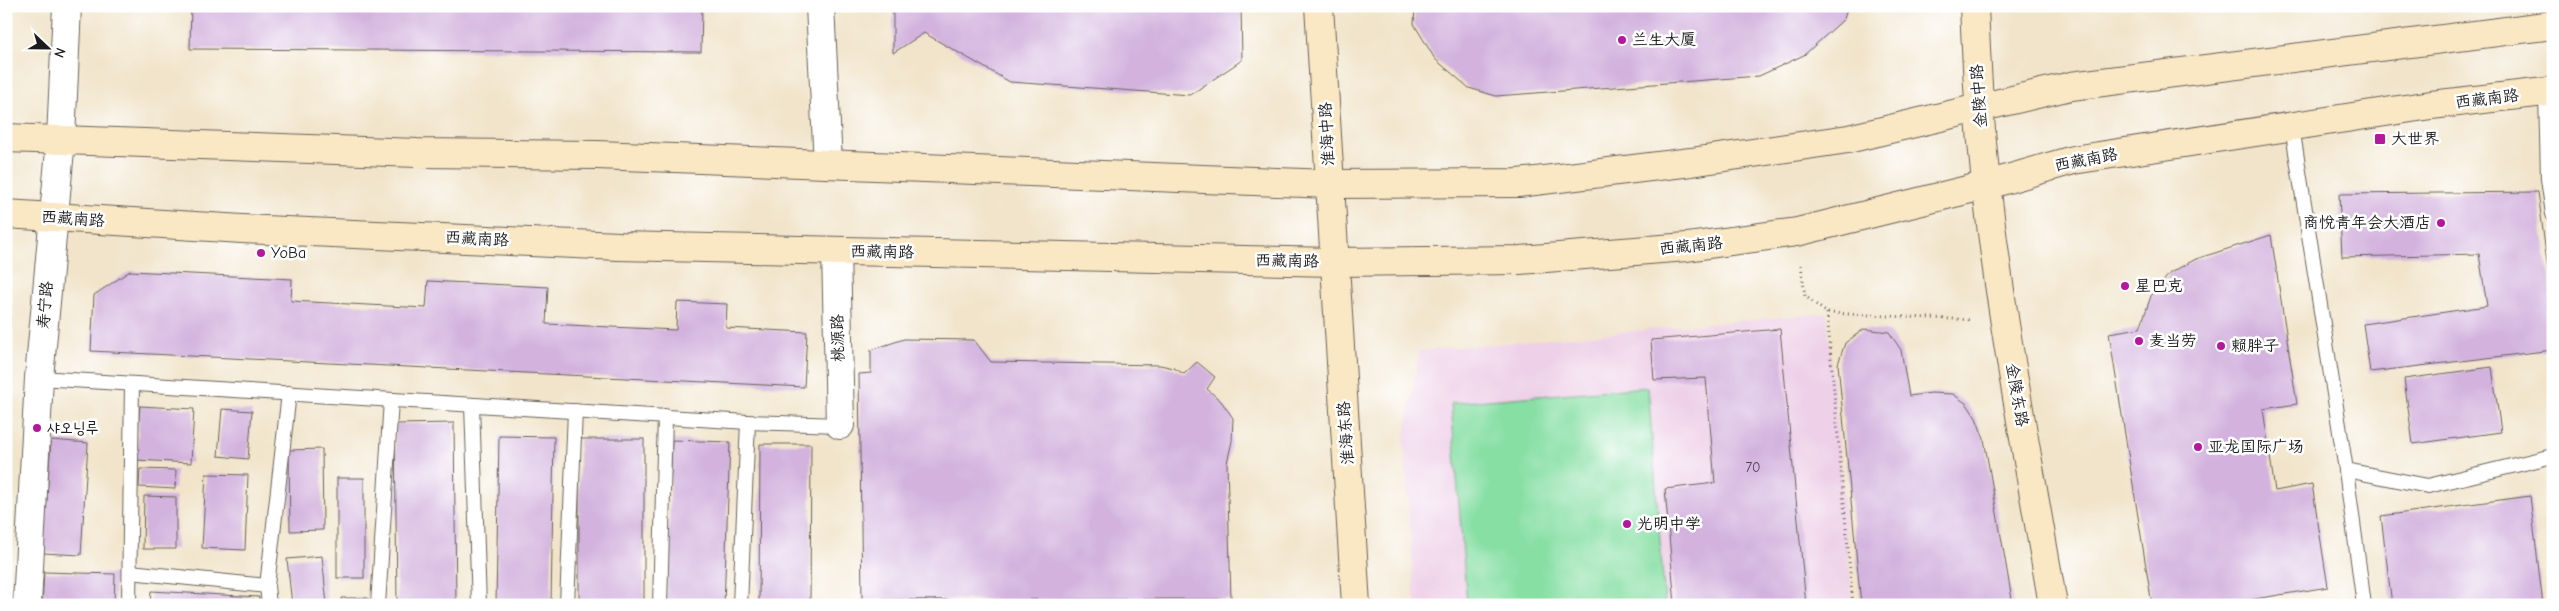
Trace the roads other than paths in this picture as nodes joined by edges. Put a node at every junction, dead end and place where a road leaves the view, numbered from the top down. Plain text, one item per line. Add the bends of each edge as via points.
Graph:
1 (67, 6) edge
2 (820, 6) edge
3 (1320, 6) edge
4 (1974, 6) edge
5 (2553, 24) edge
6 (2549, 92) edge
7 (1980, 109) junction
8 (2292, 127) junction
9 (6, 138) edge
10 (61, 140) junction
11 (828, 164) junction
12 (1330, 184) junction
13 (1987, 185) junction
14 (6, 214) edge
15 (2553, 214) edge
16 (53, 218) junction
17 (836, 251) junction
18 (1335, 262) junction
19 (39, 378) junction
20 (132, 384) junction
21 (288, 394) junction
22 (391, 400) junction
23 (472, 405) junction
24 (574, 411) junction
25 (665, 416) junction
26 (748, 422) junction
27 (840, 425) joint
28 (2553, 456) edge
29 (2346, 470) junction
30 (130, 572) junction
31 (267, 586) junction
32 (27, 605) edge
33 (129, 605) edge
34 (269, 605) edge
35 (378, 605) edge
36 (479, 605) edge
37 (567, 605) edge
38 (660, 605) edge
39 (740, 605) edge
40 (1356, 605) edge
41 (2053, 605) edge
42 (2364, 605) edge

1 - 10 street, 寿宁路
2 - 11 street
3 - 12 main road, 淮海中路
4 - 7 main road, 金陵中路
5 - 7 main road via 2071,86
6 - 8 main road, 西藏南路
6 - 15 lane via 2548,179
7 - 12 main road via 1848,139 1691,162 1518,182
7 - 13 main road, 金陵中路
8 - 13 main road, 西藏南路 via 2073,160
8 - 29 lane
9 - 10 main road
10 - 11 main road
10 - 16 street, 寿宁路
11 - 12 main road
12 - 18 main road, 淮海中路
13 - 18 main road, 西藏南路 via 1797,232 1687,247 1520,260
13 - 41 main road, 金陵东路 via 2005,321
14 - 16 main road, 西藏南路
16 - 17 main road, 西藏南路 via 609,245
16 - 19 street, 寿宁路
17 - 18 main road, 西藏南路
17 - 27 street, 桃源路
18 - 40 main road, 淮海东路
19 - 20 lane
19 - 32 street, 寿宁路
20 - 21 lane
20 - 30 lane
21 - 22 lane
21 - 31 lane
22 - 23 lane
22 - 35 lane
23 - 24 lane
23 - 36 lane
24 - 25 lane
24 - 37 lane
25 - 26 lane
25 - 38 lane
26 - 27 lane
26 - 39 lane
28 - 29 lane via 2428,486
29 - 42 lane
30 - 31 lane
30 - 33 lane
31 - 34 lane

